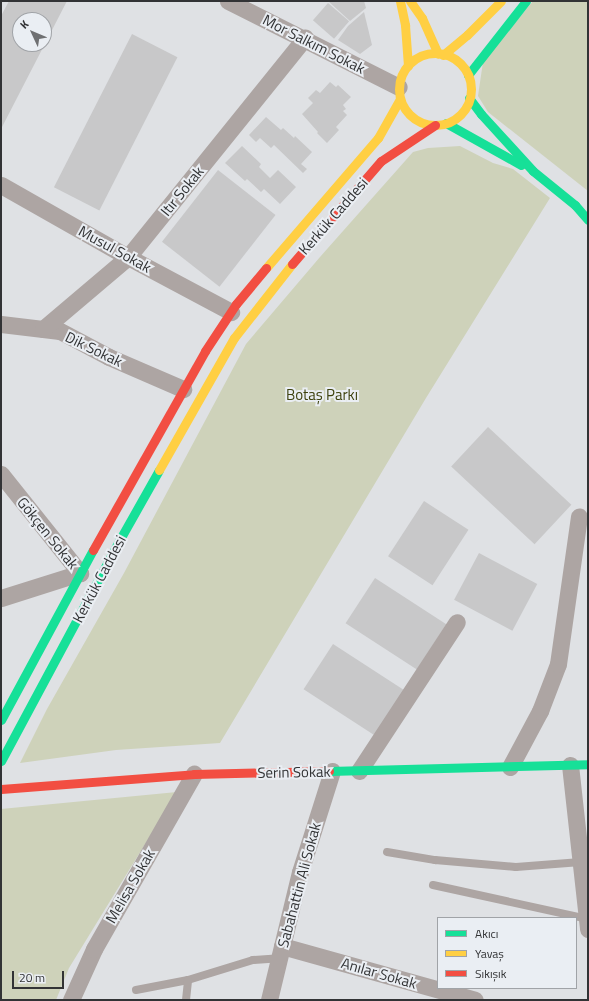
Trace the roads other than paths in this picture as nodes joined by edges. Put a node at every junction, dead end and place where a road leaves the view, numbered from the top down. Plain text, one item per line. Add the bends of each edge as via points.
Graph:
1 (228, 1) edge
2 (400, 1) edge
3 (410, 1) edge
4 (501, 1) edge
5 (526, 1) edge
6 (305, 38) junction
7 (440, 54) junction
8 (408, 66) junction
9 (468, 75) junction
10 (400, 93) junction
11 (469, 98) junction
12 (446, 123) junction
13 (435, 125) junction
14 (533, 171) junction
15 (1, 185) edge
16 (588, 220) edge
17 (128, 257) junction
18 (231, 312) junction
19 (246, 322) junction
20 (1, 324) edge
21 (43, 329) junction
22 (183, 390) junction
23 (199, 398) junction
24 (1, 474) edge
25 (579, 516) dead end
26 (80, 573) junction
27 (97, 582) junction
28 (1, 598) edge
29 (457, 622) dead end
30 (1, 720) edge
31 (1, 761) edge
32 (588, 764) edge
33 (570, 765) junction
34 (510, 767) junction
35 (359, 770) junction
36 (332, 771) junction
37 (194, 774) junction
38 (1, 789) edge
39 (387, 852) dead end
40 (581, 862) junction
41 (433, 885) dead end
42 (567, 917) edge
43 (577, 919) edge
44 (588, 922) edge
45 (281, 952) junction
46 (188, 980) junction
47 (136, 990) dead end
48 (70, 1000) edge
49 (186, 1000) edge
50 (269, 1000) edge
51 (475, 1000) edge

1 - 6 street, Mor Salkım Sokak
2 - 8 street via 405,25
3 - 7 street via 422,18
4 - 7 street via 467,35
5 - 9 street
6 - 10 street, Mor Salkım Sokak
6 - 17 street, Itır Sokak
7 - 8 street via 427,54
7 - 9 street via 456,60
8 - 10 street via 402,76
9 - 11 street
10 - 13 street via 410,115 426,124
10 - 18 street, Kerkük Caddesi via 378,138 292,236
11 - 12 street via 465,109 457,118
11 - 14 street
12 - 13 street
12 - 14 street
13 - 19 street, Kerkük Caddesi via 376,166
14 - 16 street via 575,205
15 - 17 street, Musul Sokak
17 - 18 street, Musul Sokak
17 - 21 street, Itır Sokak
18 - 19 street
18 - 22 street, Kerkük Caddesi
19 - 23 street, Kerkük Caddesi
20 - 21 street, Dik Sokak
21 - 22 street, Dik Sokak via 60,332
22 - 23 street
22 - 26 street, Kerkük Caddesi
23 - 27 street, Kerkük Caddesi
24 - 26 street, Gökçen Sokak
25 - 34 street via 558,664 540,711
26 - 27 street
26 - 28 street
26 - 30 street, Kerkük Caddesi
27 - 31 street, Kerkük Caddesi
29 - 35 street
32 - 33 street, Serin Sokak
33 - 34 street, Serin Sokak
33 - 40 street
34 - 35 street, Serin Sokak
35 - 36 street, Serin Sokak
36 - 37 street, Serin Sokak
36 - 45 street, Sabahattin Ali Sokak via 300,872
37 - 38 street, Serin Sokak
37 - 48 street, Melisa Sokak via 94,949
39 - 40 lane via 435,860 516,867
40 - 44 street
41 - 42 lane
43 - 44 lane
45 - 46 lane
45 - 50 street, Sabahattin Ali Sokak
45 - 51 street, Anılar Sokak
46 - 47 lane
46 - 49 lane

